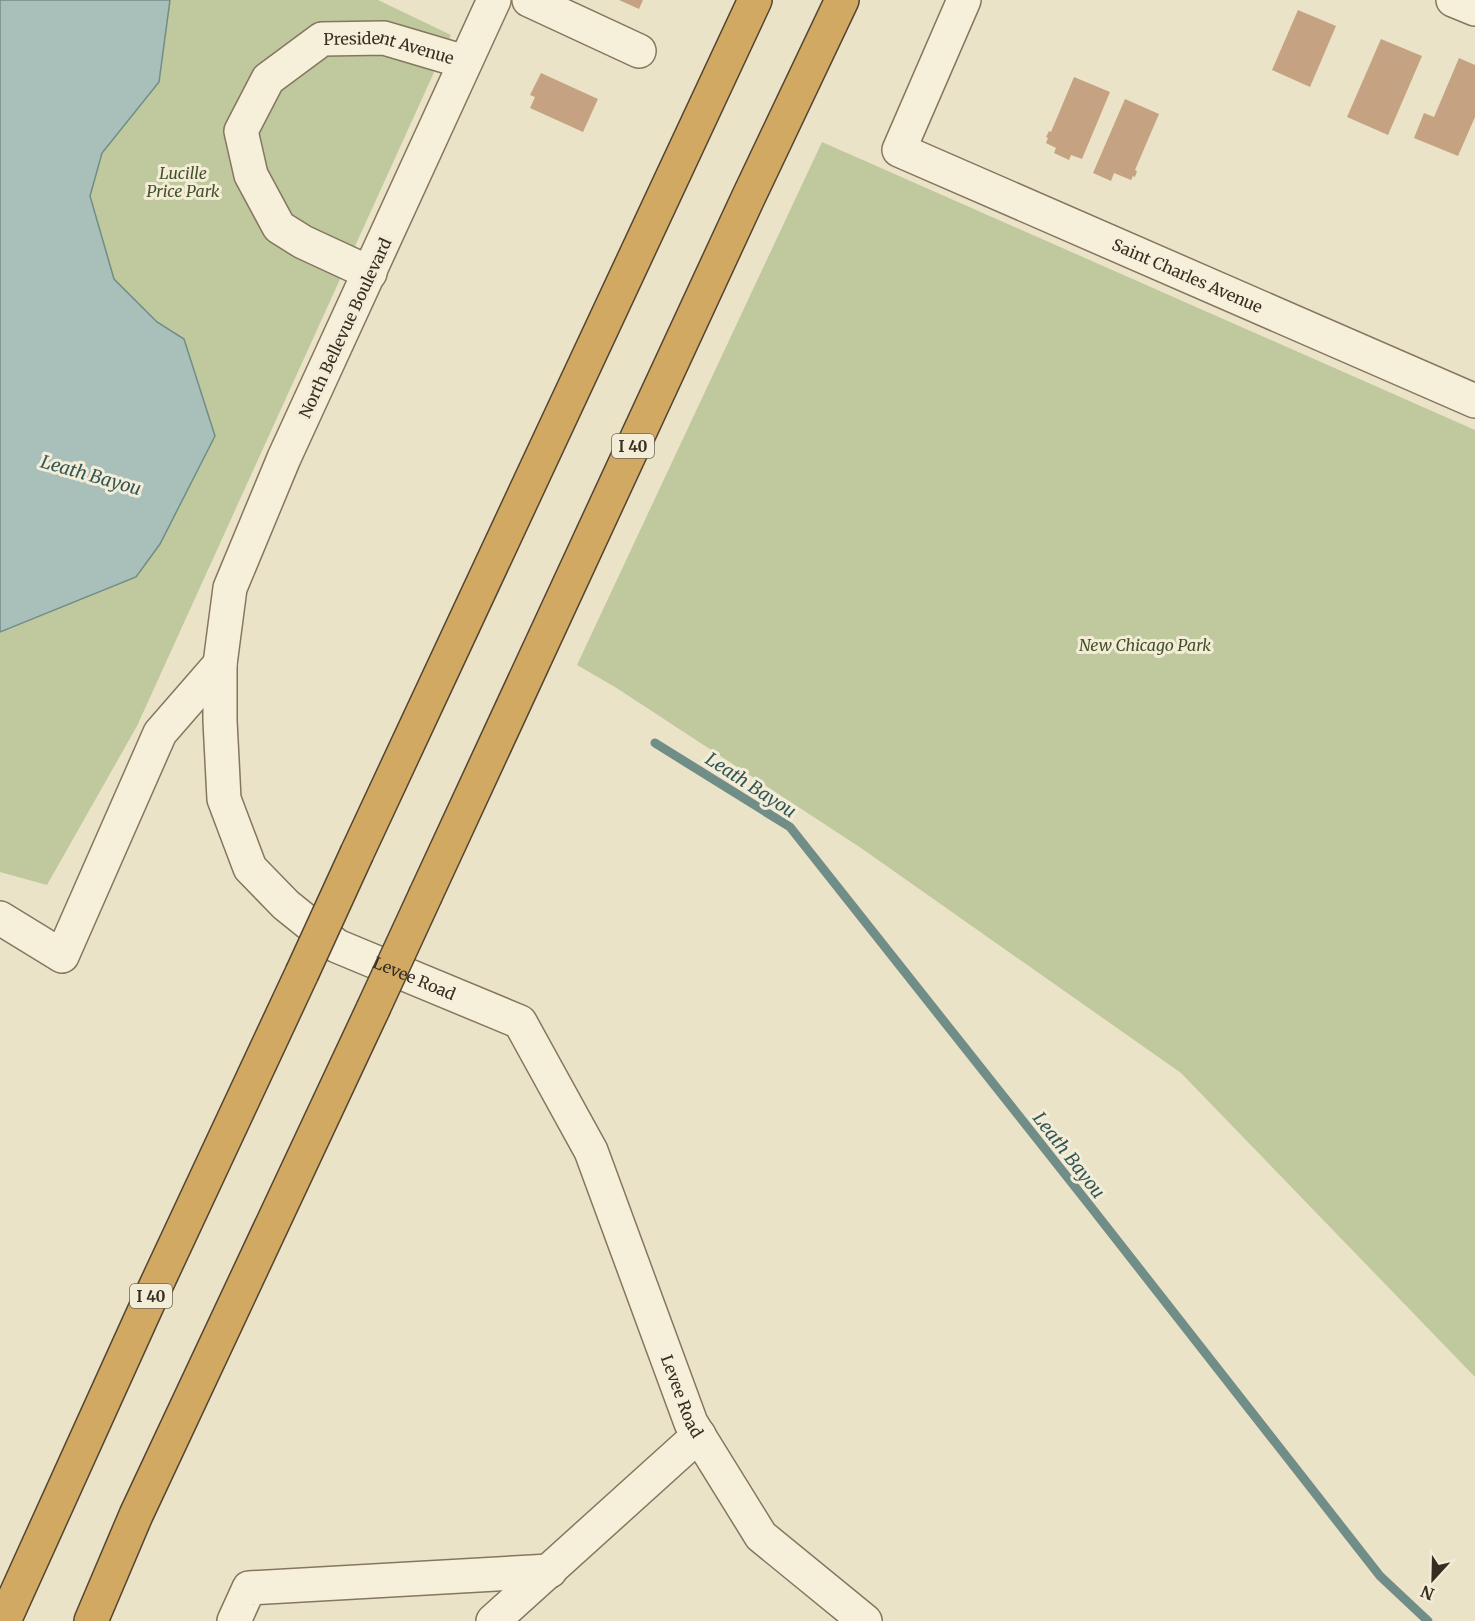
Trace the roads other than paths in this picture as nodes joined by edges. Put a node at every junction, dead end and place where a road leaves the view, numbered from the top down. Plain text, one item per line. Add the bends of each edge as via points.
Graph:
1 (494, 0) edge
2 (529, 0) edge
3 (754, 0) edge
4 (842, 0) edge
5 (964, 0) edge
6 (1453, 0) edge
7 (1475, 9) edge
8 (639, 51) dead end
9 (465, 62) junction
10 (370, 273) junction
11 (1475, 401) edge
12 (220, 664) junction
13 (0, 918) edge
14 (699, 1435) junction
15 (550, 1571) junction
16 (4, 1621) edge
17 (91, 1621) edge
18 (234, 1621) edge
19 (493, 1621) edge
20 (866, 1621) edge

1 - 9 street, North Bellevue Boulevard
2 - 8 street
3 - 16 highway, I 40, bridge
4 - 17 highway, I 40, bridge via 136,1515
5 - 11 street, Saint Charles Avenue via 899,150
6 - 7 street
9 - 10 street, North Bellevue Boulevard
9 - 10 street, President Avenue via 384,38 322,39 268,79 241,131 251,176 279,226 303,243
10 - 12 street, North Bellevue Boulevard via 230,588
12 - 13 street via 160,733 62,956
12 - 14 street, Levee Road via 224,799 250,868 286,906 337,946 520,1022 591,1151 691,1423
14 - 15 street
14 - 20 street, Levee Road via 761,1536
15 - 18 street via 249,1588
15 - 19 street

